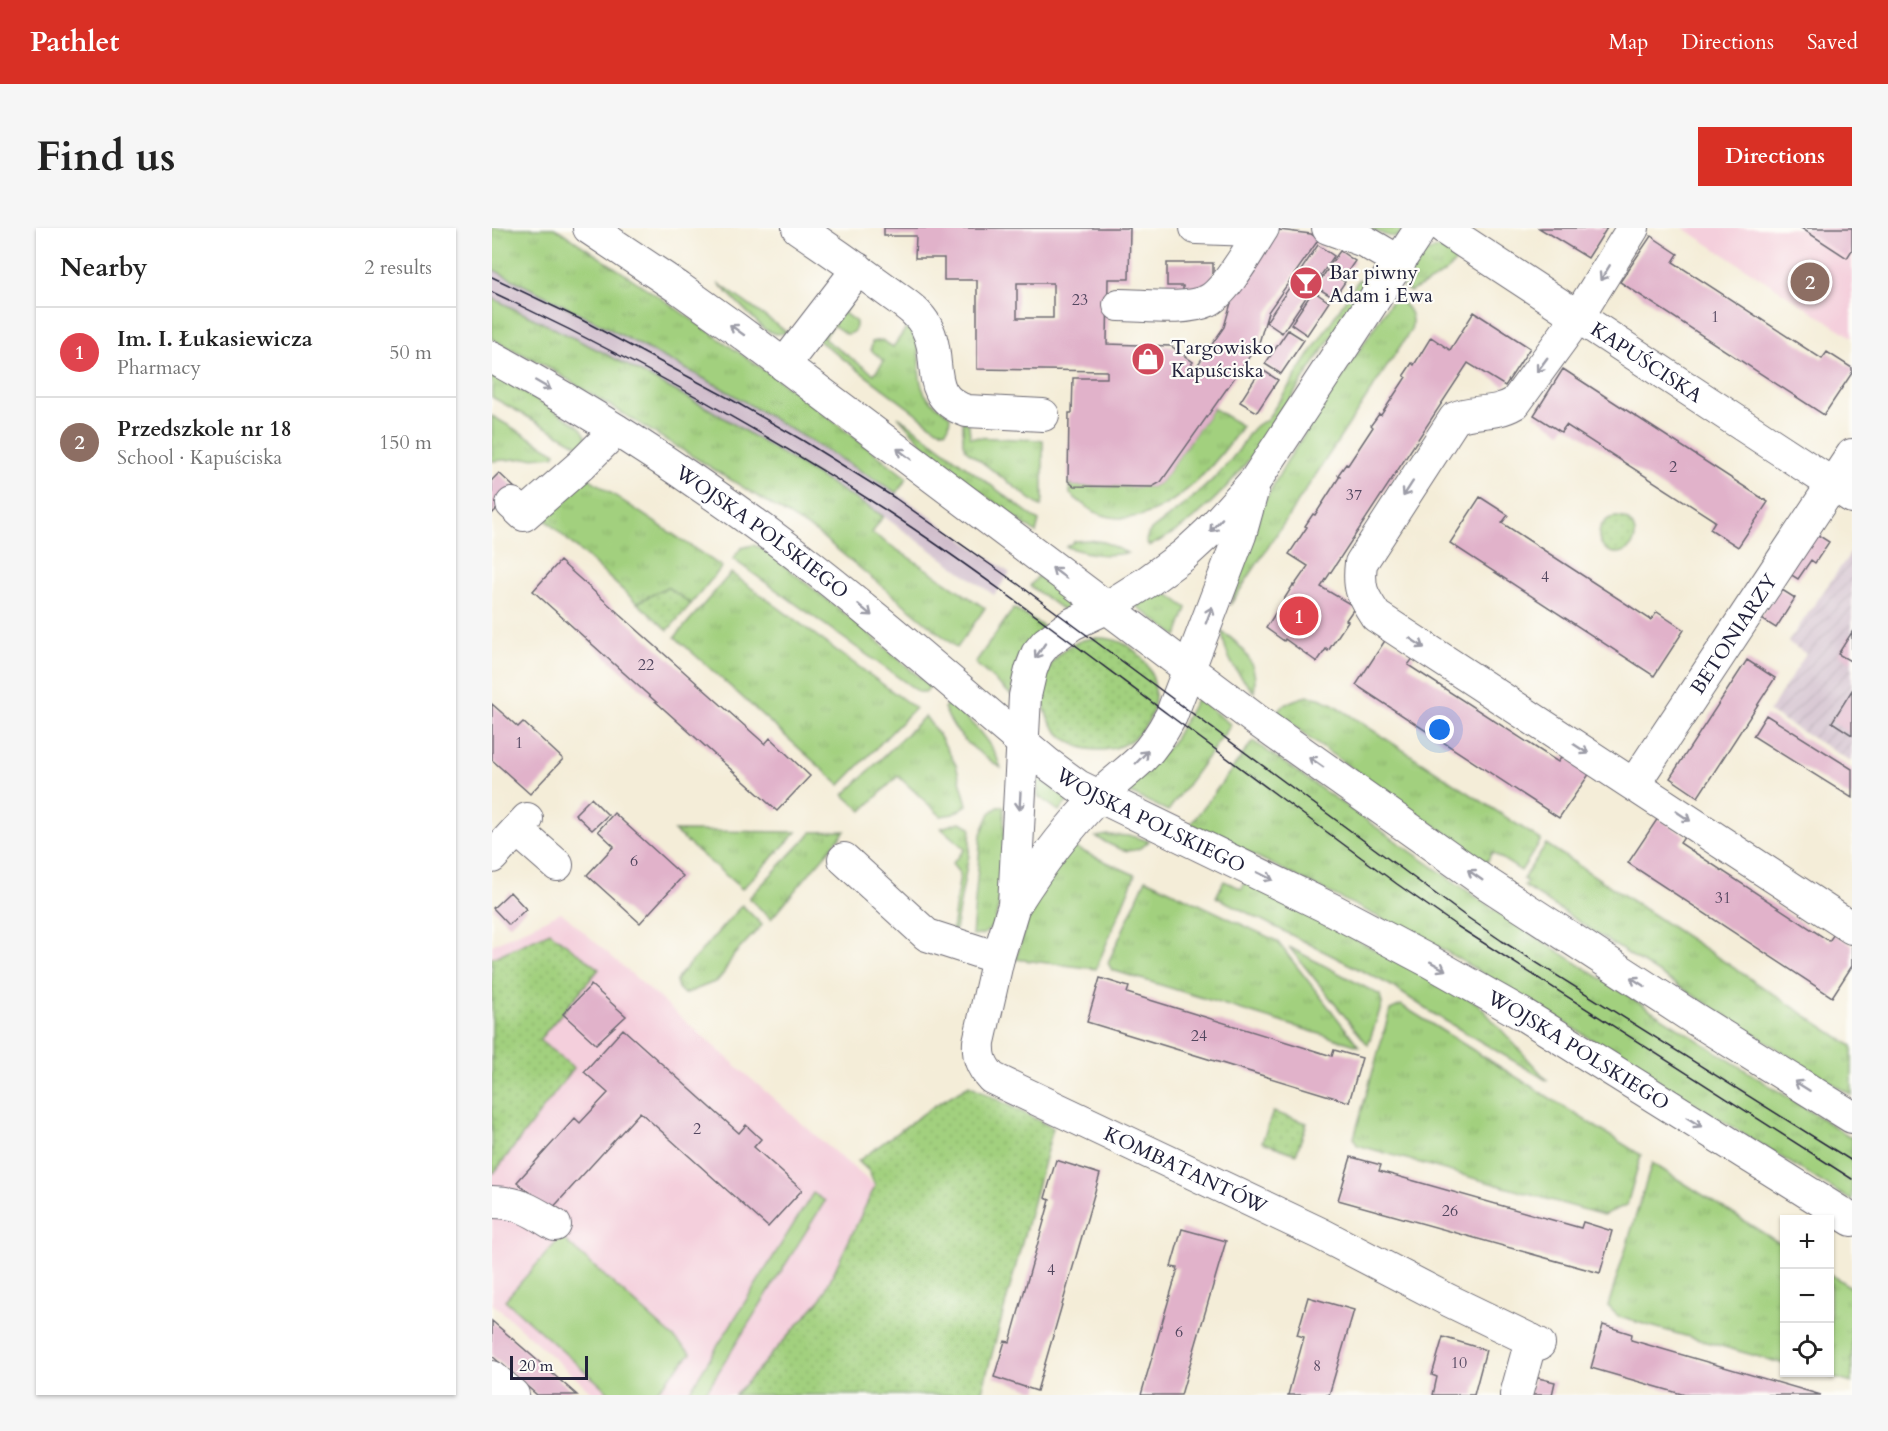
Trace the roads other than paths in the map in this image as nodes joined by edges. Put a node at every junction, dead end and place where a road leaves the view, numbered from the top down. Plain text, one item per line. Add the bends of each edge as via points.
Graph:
1 (589, 228) edge
2 (798, 228) edge
3 (1196, 228) edge
4 (1263, 228) edge
5 (1328, 228) edge
6 (1421, 228) edge
7 (1443, 228) edge
8 (1633, 228) edge
9 (622, 238) edge
10 (1400, 262) junction
11 (858, 269) junction
12 (1119, 305) dead end
13 (1577, 318) junction
14 (492, 357) edge
15 (784, 364) junction
16 (1043, 415) dead end
17 (616, 430) junction
18 (1852, 455) edge
19 (1255, 482) junction
20 (1843, 490) edge
21 (512, 504) dead end
22 (1106, 608) junction
23 (1189, 670) junction
24 (1023, 743) junction
25 (1635, 784) junction
26 (1099, 796) junction
27 (492, 857) edge
28 (844, 859) dead end
29 (558, 865) dead end
30 (1014, 905) junction
31 (1852, 928) edge
32 (998, 958) junction
33 (1852, 1117) edge
34 (492, 1202) edge
35 (1852, 1220) edge
36 (555, 1225) dead end
37 (492, 1377) edge
38 (513, 1395) edge
39 (1516, 1395) edge

1 - 9 street
2 - 11 street
3 - 4 street
4 - 12 street via 1225,286 1209,301 1190,306
5 - 10 street via 1364,241
6 - 10 street
7 - 13 street, KAPUŚCISKA
8 -> 13 street
15 -> 9 street via 679,288
10 - 19 street
11 - 15 street
11 - 16 street via 920,316 933,344 940,391 945,400 967,411
13 - 20 street, KAPUŚCISKA
13 -> 25 street via 1515,403 1503,410 1455,418 1361,563 1359,582 1376,616
14 -> 17 street, WOJSKA POLSKIEGO
22 -> 15 street
17 - 21 street via 524,515
17 -> 24 street, WOJSKA POLSKIEGO via 790,550
18 - 20 street, BETONIARZY
19 -> 22 street via 1184,555
23 -> 19 street via 1240,535
20 - 25 street, BETONIARZY
22 - 23 street
22 -> 24 street via 1072,624 1037,654 1025,696
26 -> 23 street via 1143,757 1161,734
33 -> 23 street via 1486,883
24 - 26 street, WOJSKA POLSKIEGO via 1063,775
24 -> 30 street, KOMBATANTÓW
25 -> 31 street
26 - 30 street, KOMBATANTÓW via 1043,861
26 -> 35 street, WOJSKA POLSKIEGO via 1427,960 1534,1021
27 - 29 street via 522,824
28 - 32 street via 927,935
30 - 32 street, KOMBATANTÓW
32 - 39 street, KOMBATANTÓW via 979,1041 982,1067 992,1078 1308,1227 1535,1342
34 - 36 street via 526,1207
37 - 38 street

